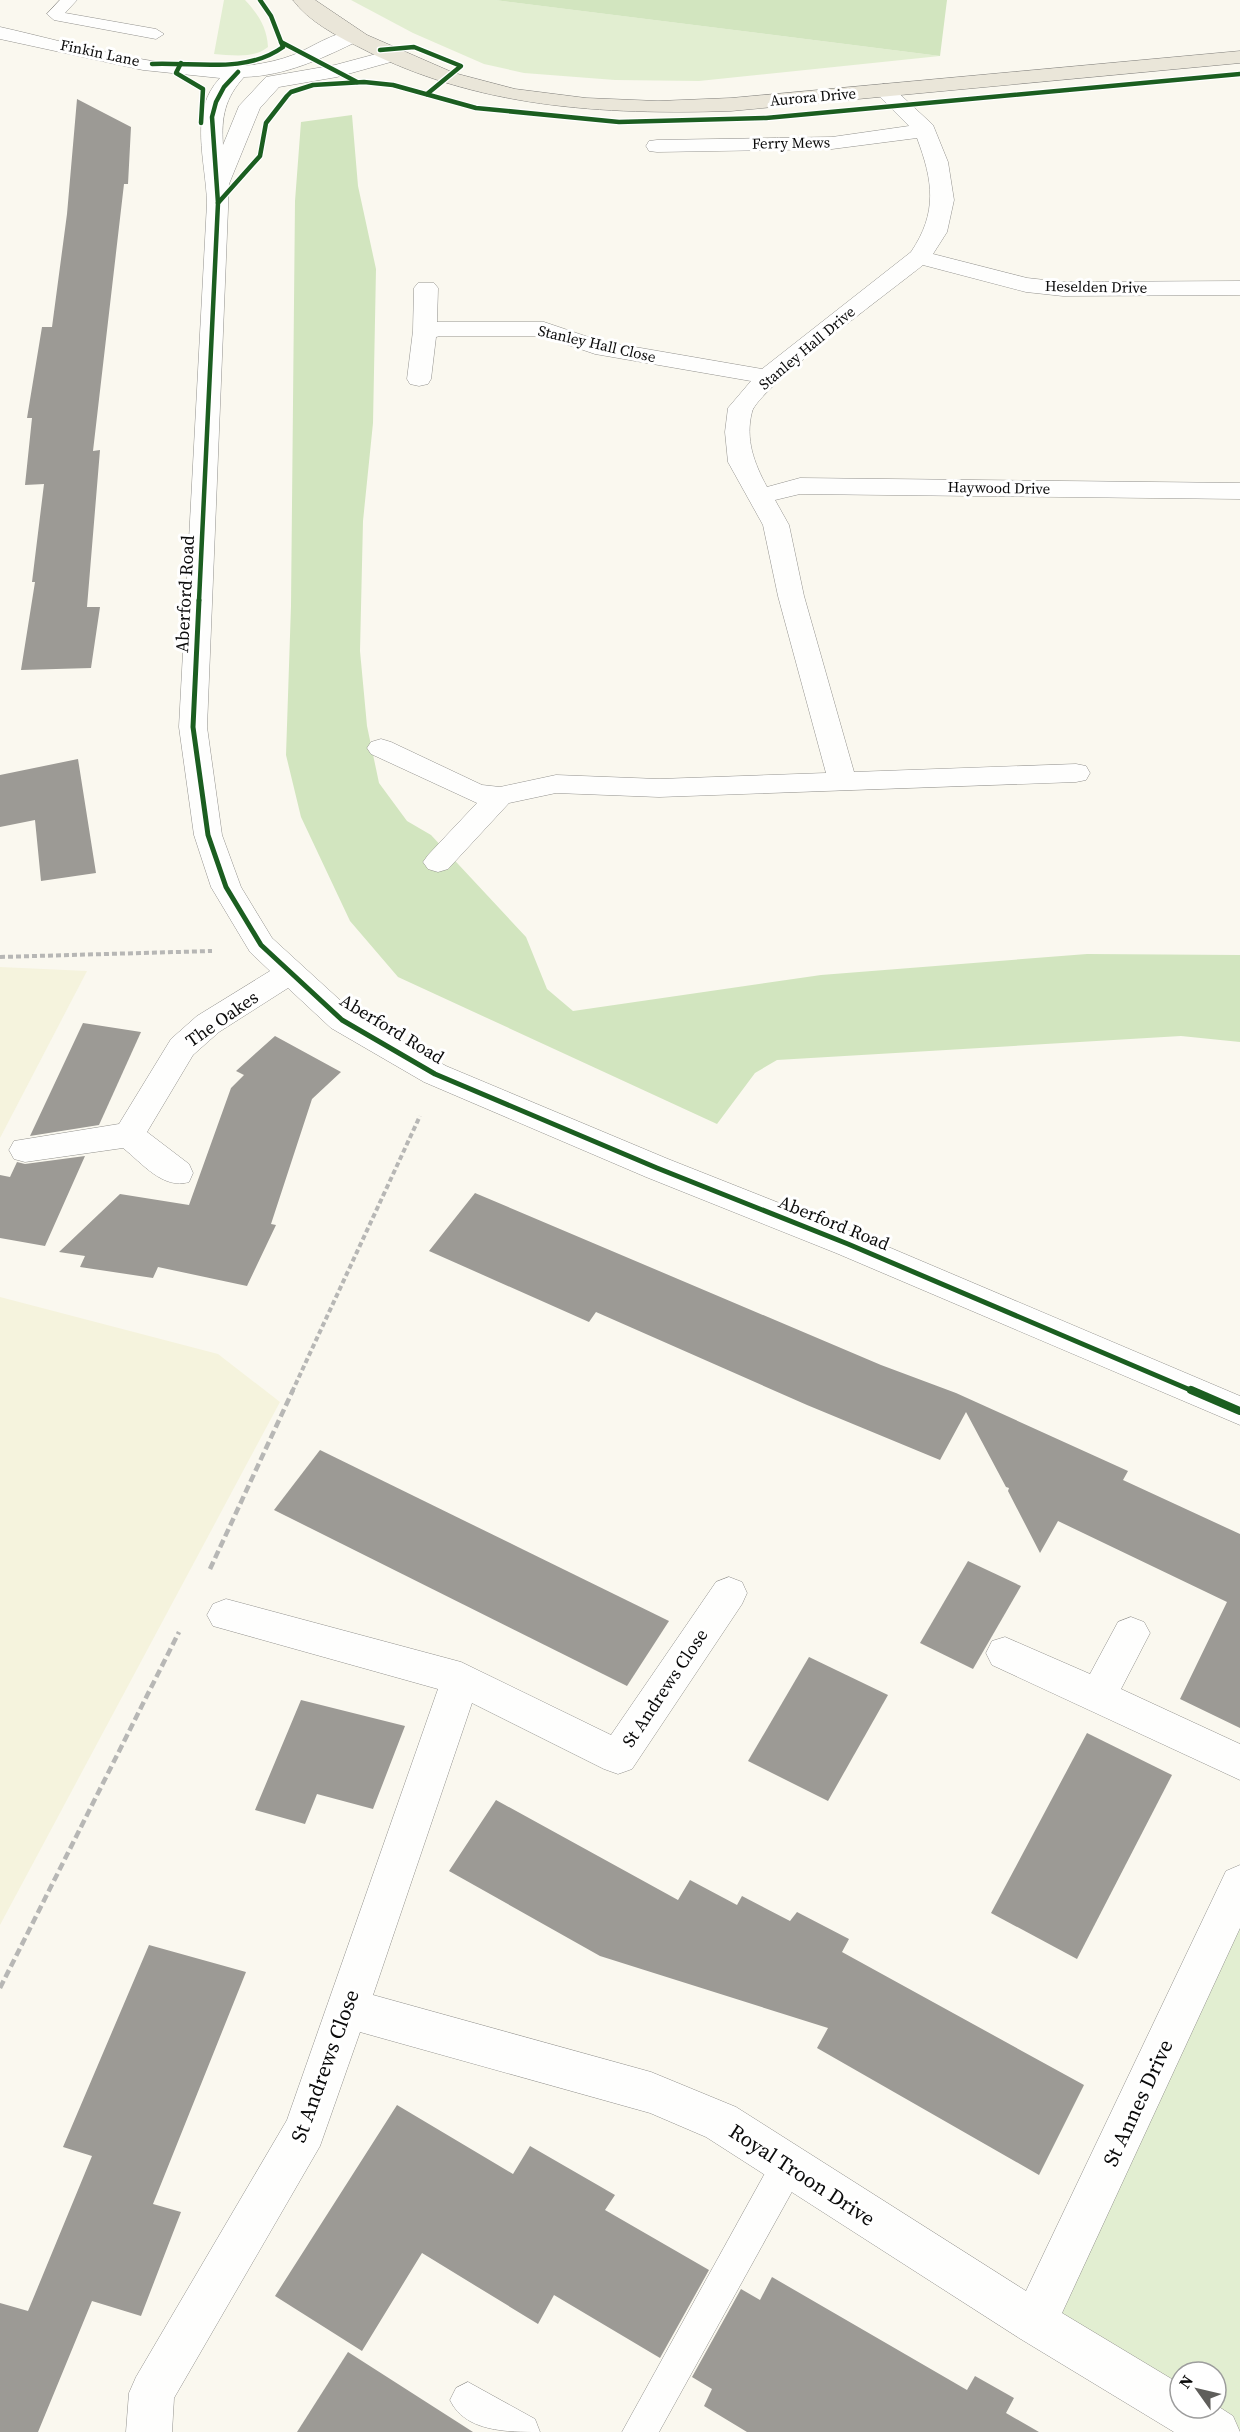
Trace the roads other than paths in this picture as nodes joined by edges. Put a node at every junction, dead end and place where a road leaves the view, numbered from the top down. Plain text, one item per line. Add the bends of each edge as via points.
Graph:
1 (69, 0) edge
2 (303, 0) edge
3 (0, 33) edge
4 (156, 34) dead end
5 (353, 36) junction
6 (392, 56) junction
7 (1240, 57) edge
8 (234, 76) junction
9 (273, 81) junction
10 (884, 90) junction
11 (925, 130) junction
12 (657, 146) dead end
13 (219, 184) junction
14 (919, 257) junction
15 (426, 288) dead end
16 (1240, 288) edge
17 (425, 331) junction
18 (767, 377) junction
19 (419, 379) dead end
20 (1240, 491) edge
21 (760, 496) junction
22 (381, 748) dead end
23 (1076, 772) dead end
24 (842, 781) junction
25 (500, 796) junction
26 (438, 862) dead end
27 (290, 974) junction
28 (129, 1136) junction
29 (25, 1150) dead end
30 (177, 1173) dead end
31 (1240, 1412) edge
32 (729, 1593) dead end
33 (226, 1615) dead end
34 (1131, 1633) dead end
35 (1005, 1653) dead end
36 (461, 1679) junction
37 (1098, 1696) junction
38 (1240, 1763) edge
39 (1240, 1884) edge
40 (347, 2008) junction
41 (787, 2167) junction
42 (1035, 2322) junction
43 (468, 2400) dead end
44 (149, 2432) edge
45 (522, 2432) edge
46 (640, 2432) edge
47 (1217, 2432) edge

1 - 4 lane via 55,14
2 - 5 main road
3 - 8 street, Finkin Lane
5 - 6 main road
5 - 8 street via 286,64
6 - 9 street via 337,72
6 - 10 main road, Aurora Drive via 469,86 525,99 576,105 728,104
7 - 10 main road, Aurora Drive via 1121,65
8 - 9 street
8 - 13 street via 210,116
9 - 13 street via 250,106
10 - 11 street, Stanley Hall Drive
11 - 12 street, Ferry Mews via 832,143
11 - 14 street, Stanley Hall Drive via 937,162 943,200 936,232
13 - 27 street, Aberford Road via 193,727 208,835 226,886 261,945
14 - 16 street, Heselden Drive via 1026,285 1063,289
14 - 18 street, Stanley Hall Drive
15 - 17 street
17 - 18 street, Stanley Hall Close via 544,329 595,347
17 - 19 street
18 - 21 street, Stanley Hall Drive via 740,408 737,432 741,462
20 - 21 street, Haywood Drive via 800,486
21 - 24 street, Stanley Hall Drive via 776,525 791,596
22 - 25 street via 477,794
23 - 24 street
24 - 25 street via 659,788 556,784
25 - 26 street
27 - 28 street, The Oakes via 208,1024 182,1047
27 - 31 street, Aberford Road via 342,1020 435,1074 848,1244
28 - 29 street
28 - 30 street
32 - 36 street, St Andrews Close via 618,1757
33 - 36 street, St Andrews Close
34 - 37 street
35 - 37 street
36 - 40 street, St Andrews Close
37 - 38 street
39 - 42 street, St Annes Drive
40 - 41 street, Royal Troon Drive via 651,2093 721,2122
40 - 44 street, St Andrews Close via 305,2131 152,2393
41 - 42 street, Royal Troon Drive
41 - 46 lane
42 - 47 street, Royal Troon Drive
43 - 45 lane

